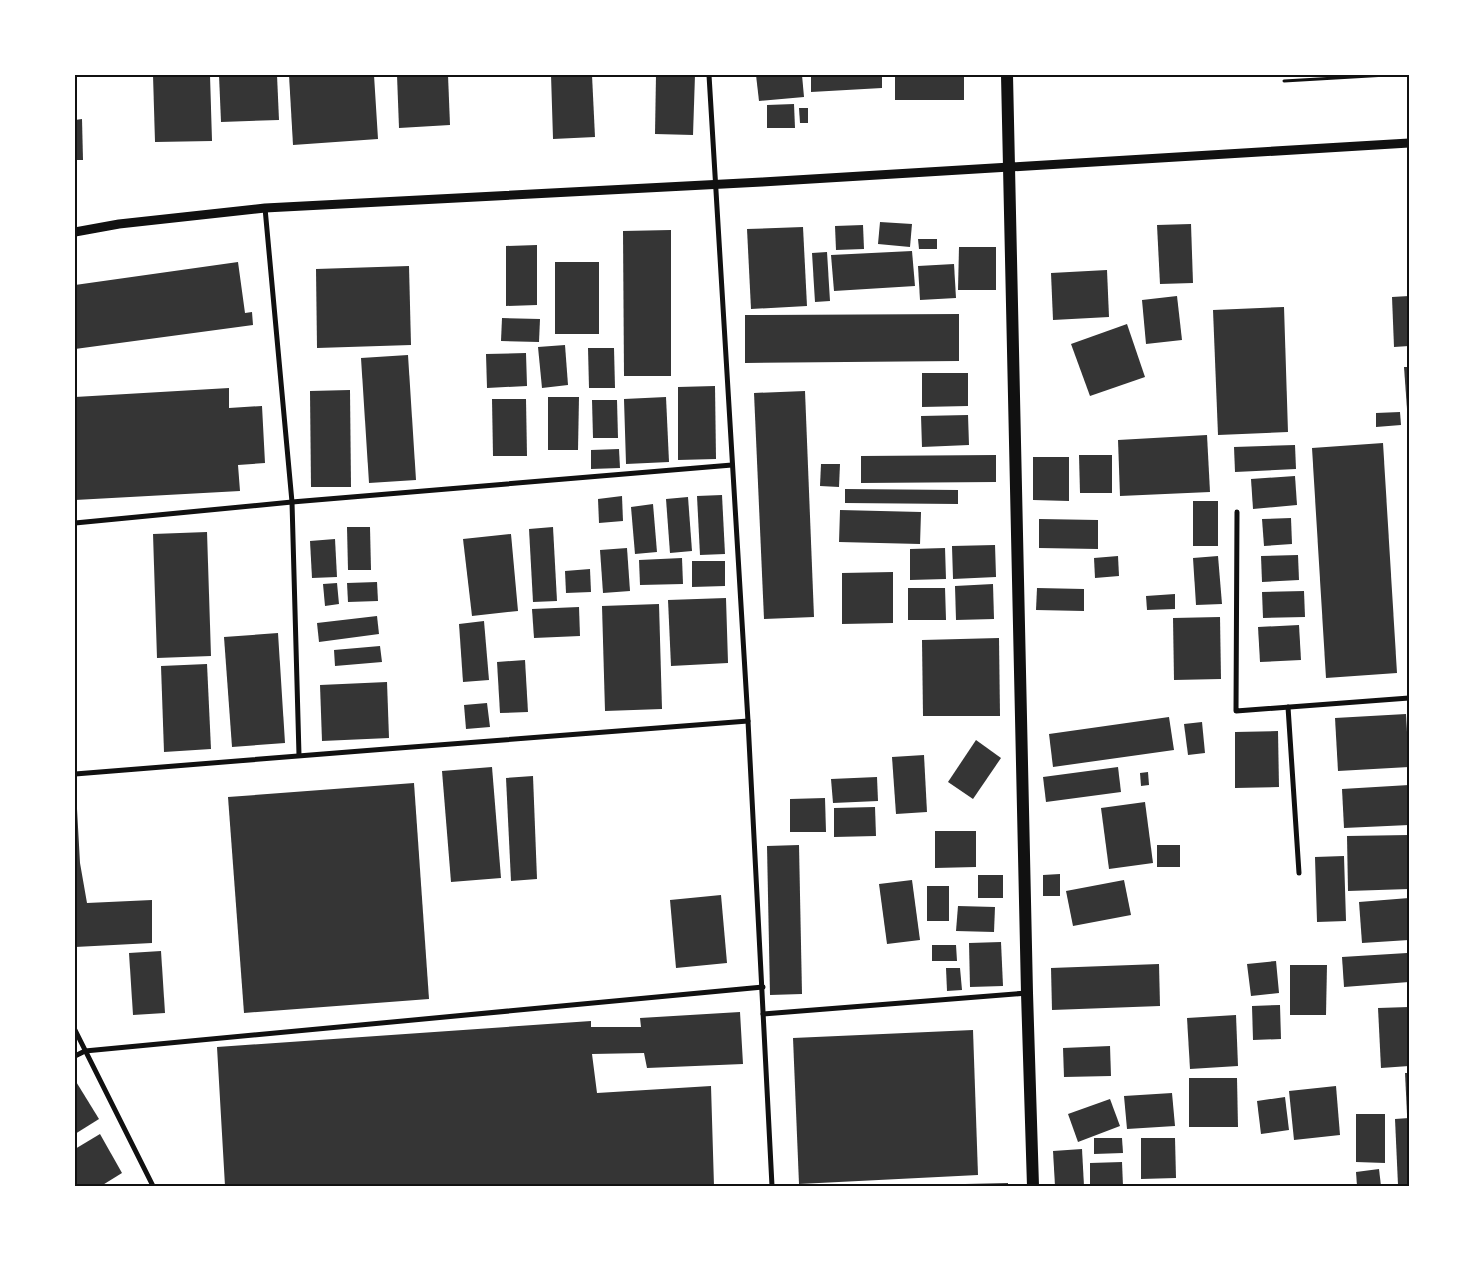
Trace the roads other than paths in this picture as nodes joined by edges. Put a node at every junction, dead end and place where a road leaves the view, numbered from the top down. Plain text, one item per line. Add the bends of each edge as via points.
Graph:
1 (709, 75) edge
2 (1007, 75) edge
3 (1409, 143) edge
4 (1009, 167) junction
5 (716, 184) junction
6 (265, 208) junction
7 (75, 232) edge
8 (732, 465) junction
9 (292, 502) junction
10 (1237, 512) dead end
11 (75, 523) edge
12 (1409, 698) edge
13 (1288, 707) junction
14 (748, 721) junction
15 (299, 755) junction
16 (75, 774) edge
17 (1299, 873) dead end
18 (763, 987) junction
19 (1027, 993) junction
20 (763, 1014) junction
21 (75, 1030) edge
22 (85, 1050) junction
23 (75, 1056) edge
24 (153, 1186) edge
25 (772, 1186) edge
26 (1033, 1186) edge

1 - 5 street
2 - 4 main road
3 - 4 street
4 - 5 street
4 - 19 main road
5 - 6 street
5 - 8 street
6 - 7 street
6 - 9 street
8 - 9 street
8 - 14 street
9 - 11 street
9 - 15 street
10 - 13 street via 1236,711
12 - 13 street
13 - 17 street
14 - 15 street
14 - 18 street
15 - 16 street
18 - 20 street
18 - 22 street
19 - 20 street
19 - 26 main road
20 - 25 street
21 - 22 street
22 - 23 street
22 - 24 street

